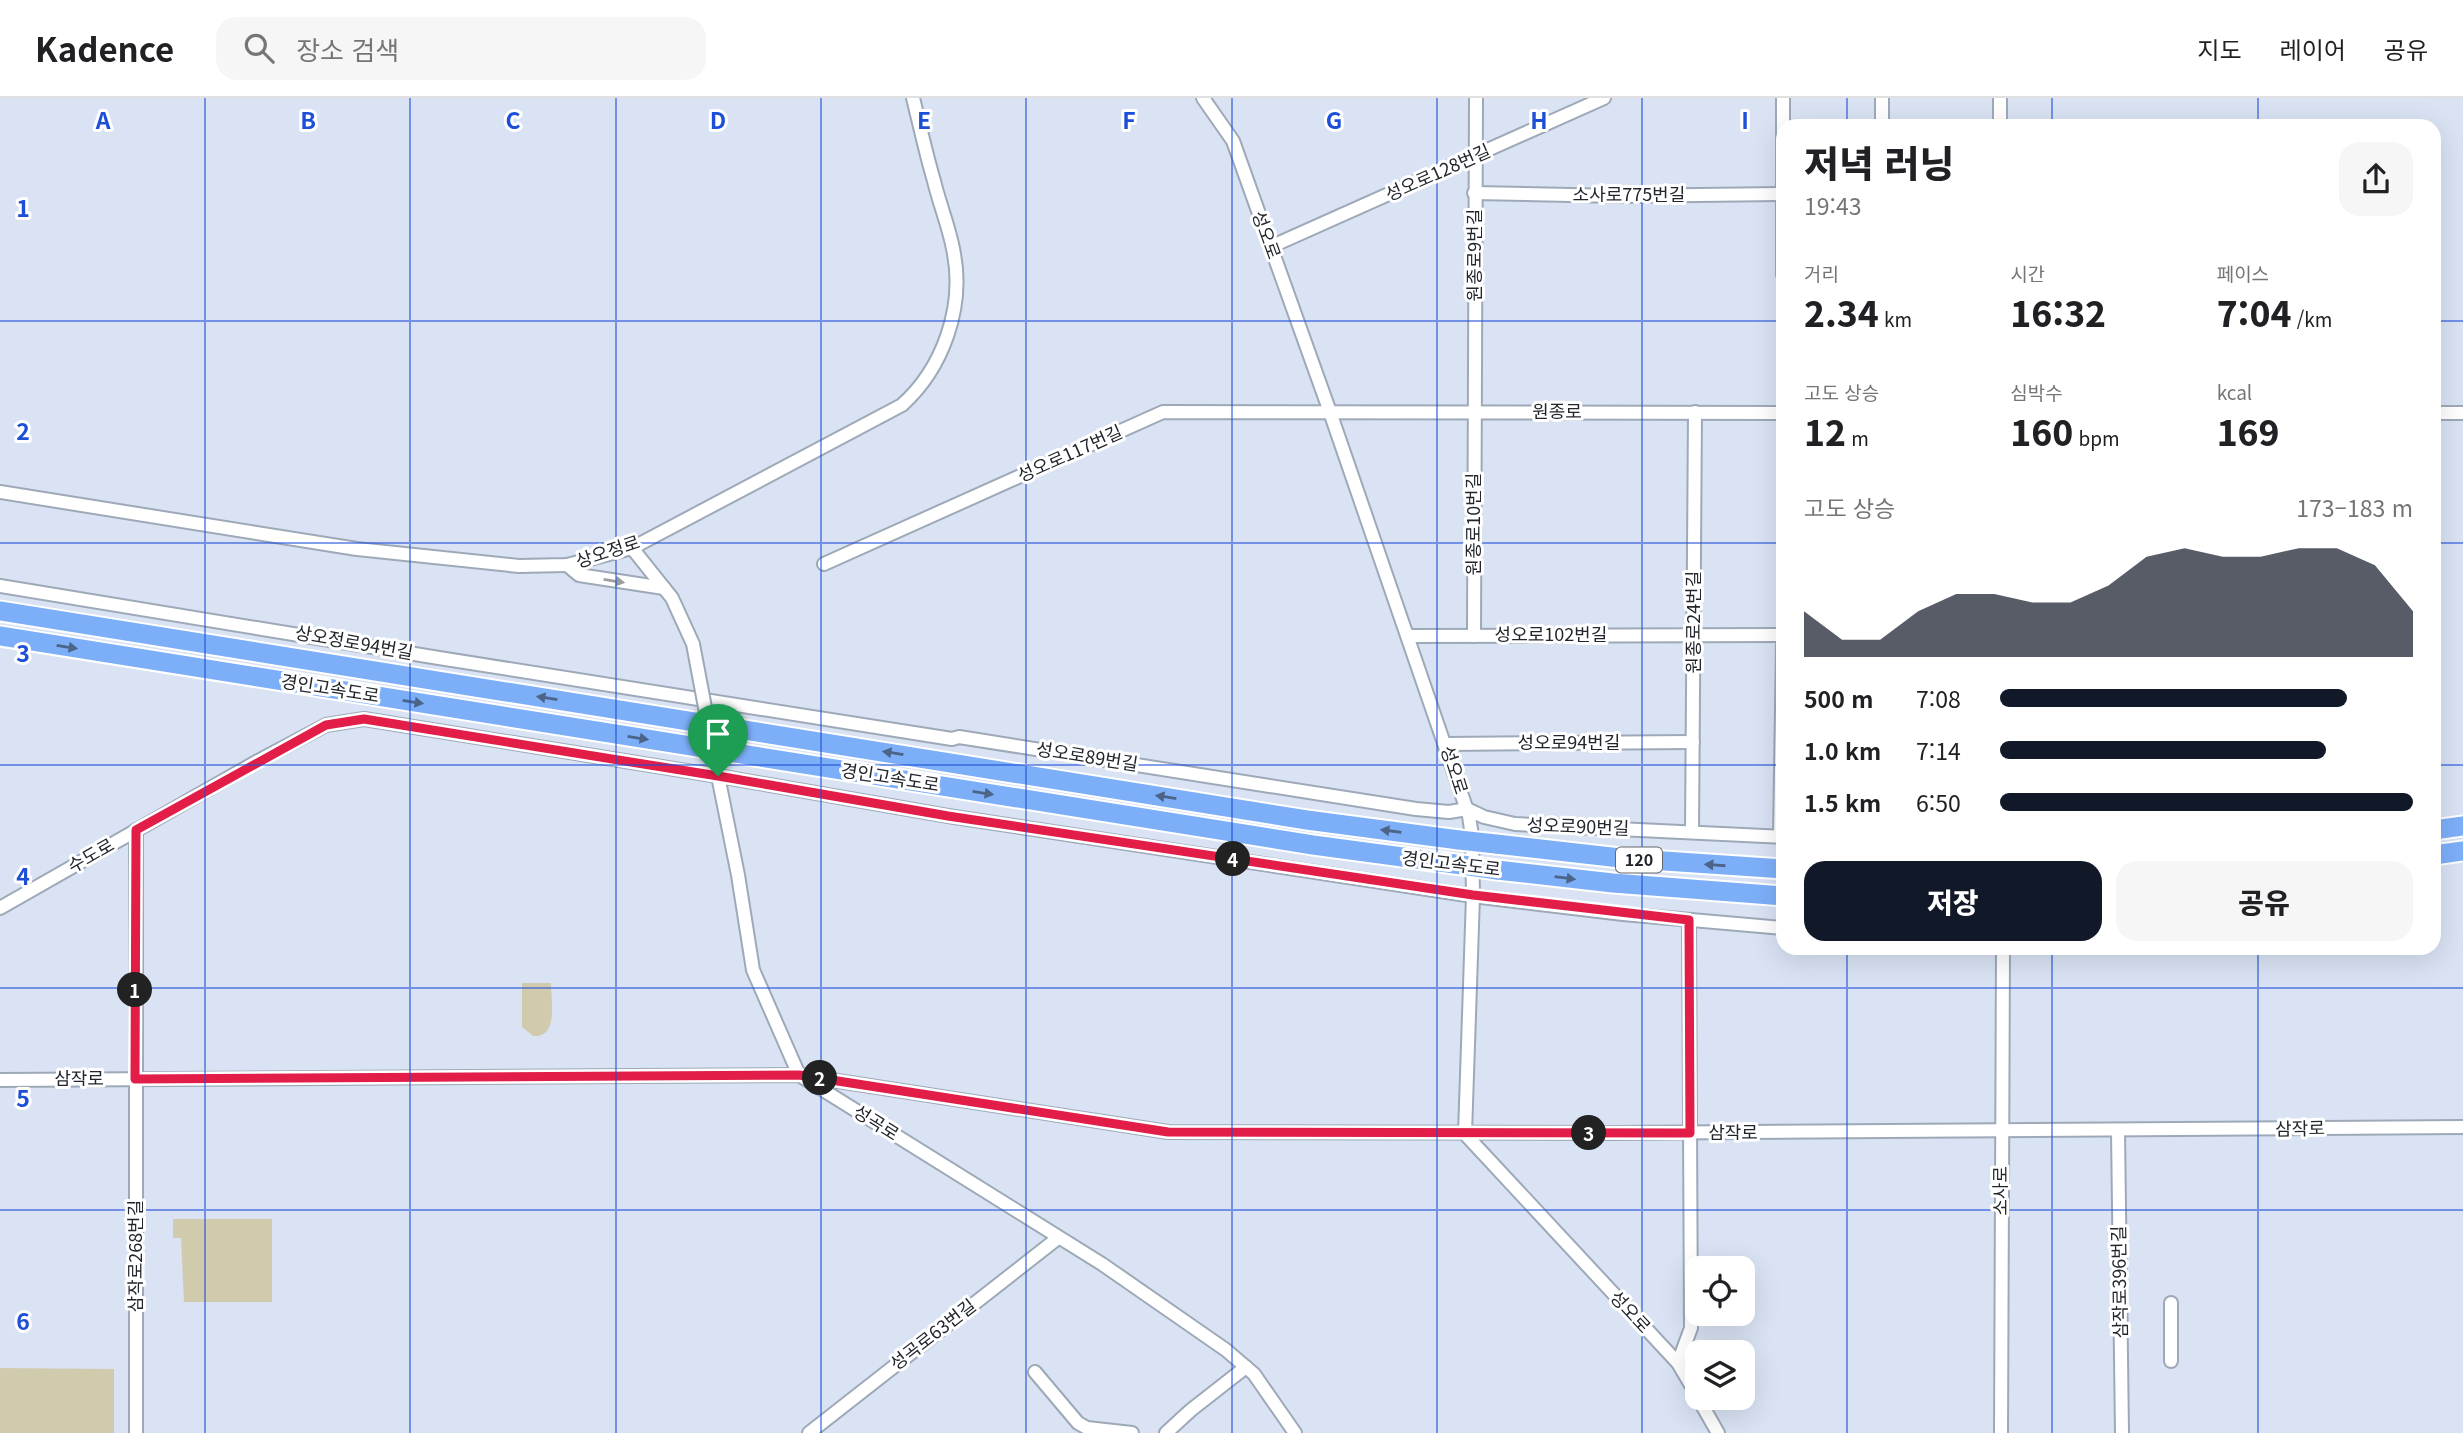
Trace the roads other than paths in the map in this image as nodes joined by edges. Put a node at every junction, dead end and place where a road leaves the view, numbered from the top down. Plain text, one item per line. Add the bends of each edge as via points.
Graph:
1 (914, 98) edge
2 (1203, 98) edge
3 (1476, 98) edge
4 (1604, 98) edge
5 (1783, 98) edge
6 (1882, 98) edge
7 (2000, 98) edge
8 (1783, 119) edge
9 (1882, 119) edge
10 (2000, 119) edge
11 (1476, 156) junction
12 (1474, 193) junction
13 (1776, 194) edge
14 (1270, 247) junction
15 (1330, 412) junction
16 (1475, 412) junction
17 (1695, 412) junction
18 (1776, 412) edge
19 (2441, 413) edge
20 (2463, 413) edge
21 (0, 492) edge
22 (632, 548) junction
23 (824, 564) dead end
24 (567, 565) junction
25 (0, 586) edge
26 (664, 588) junction
27 (0, 611) edge
28 (1694, 635) junction
29 (1776, 635) edge
30 (0, 636) edge
31 (1408, 636) junction
32 (1474, 636) junction
33 (708, 700) joint
34 (1693, 742) junction
35 (1446, 744) junction
36 (718, 776) junction
37 (1467, 809) junction
38 (2463, 826) edge
39 (2441, 829) edge
40 (136, 830) junction
41 (1692, 832) junction
42 (1776, 837) edge
43 (2463, 851) edge
44 (2441, 854) edge
45 (1776, 869) edge
46 (1473, 895) junction
47 (1776, 895) edge
48 (0, 908) edge
49 (1689, 920) junction
50 (1776, 927) edge
51 (2003, 955) edge
52 (799, 1075) junction
53 (135, 1079) junction
54 (0, 1080) edge
55 (2463, 1127) edge
56 (2119, 1131) junction
57 (2001, 1132) junction
58 (1690, 1133) junction
59 (1465, 1134) junction
60 (1058, 1238) junction
61 (2171, 1303) dead end
62 (2171, 1360) dead end
63 (1678, 1363) junction
64 (1245, 1367) junction
65 (1035, 1372) dead end
66 (1685, 1375) edge
67 (1705, 1410) edge
68 (136, 1433) edge
69 (809, 1433) edge
70 (1132, 1433) edge
71 (1166, 1433) edge
72 (1295, 1433) edge
73 (1718, 1433) edge
74 (2001, 1433) edge
75 (2122, 1433) edge

1 - 22 street, 상오정로 via 949,226 957,285 947,338 935,363 902,405
2 - 14 street, 성오로 via 1233,141
3 - 11 street, 원종로9번길
4 - 11 street, 성오로128번길
5 - 8 street
6 - 9 street
7 - 10 street
11 - 12 street, 원종로9번길
11 - 14 street, 성오로128번길
12 - 13 street, 소사로775번길
12 - 16 street, 원종로9번길
14 - 15 street, 성오로
15 - 16 street, 원종로
15 - 23 street, 성오로117번길 via 1163,412
15 - 31 street, 성오로
16 - 17 street, 원종로
16 - 32 street, 원종로10번길
17 - 18 street, 원종로
17 - 28 street, 원종로24번길
19 - 20 street
21 - 24 street, 상오정로 via 356,549 519,566
22 - 24 street, 상오정로
22 - 26 street
24 -> 26 street via 579,575
25 - 33 street, 상오정로94번길
26 - 36 street, bridge via 693,644
45 -> 27 highway, 경인고속도로 / 120, bridge via 1620,858 1307,820
28 - 29 street, 성오로102번길
28 - 32 street, 성오로102번길
28 - 34 street, 원종로24번길
30 -> 47 highway, 경인고속도로 / 120, bridge via 1314,845 1613,883
31 - 32 street, 성오로102번길
31 - 35 street, 성오로
33 - 37 street, 성오로89번길 via 1416,809
34 - 35 street, 성오로94번길
34 - 41 street, 원종로24번길
35 - 37 street, 성오로
36 - 40 street, 수도로 via 364,719 326,725
36 - 46 street, 수도로 via 948,816
36 - 52 street via 753,970
37 - 41 street, 성오로90번길 via 1514,824
37 - 46 street, 성오로
38 - 39 highway
40 - 48 street, 수도로
40 - 53 street, 삼작로268번길
41 - 42 street, 성오로90번길
43 - 44 highway
46 - 49 street, 수도로
46 - 59 street, 성오로
49 - 50 street, 수도로
49 - 58 street
51 - 57 street, 소사로
52 - 53 street, 삼작로
52 - 59 street, 삼작로 via 1168,1132
52 - 60 street, 성곡로
53 - 54 street, 삼작로
53 - 68 street, 삼작로268번길
55 - 56 street, 삼작로
56 - 57 street, 삼작로
56 - 75 street, 삼작로396번길
57 - 58 street, 삼작로
57 - 74 street, 소사로
58 - 59 street, 삼작로
58 - 63 street via 1691,1328
59 - 63 street, 성오로
60 - 64 street, 성곡로 via 1143,1291
60 - 69 street, 성곡로63번길
61 - 62 street
63 - 66 street, 성오로
64 - 71 street
64 - 72 street, 성곡로
65 - 70 street via 1078,1423
67 - 73 street, 성오로

